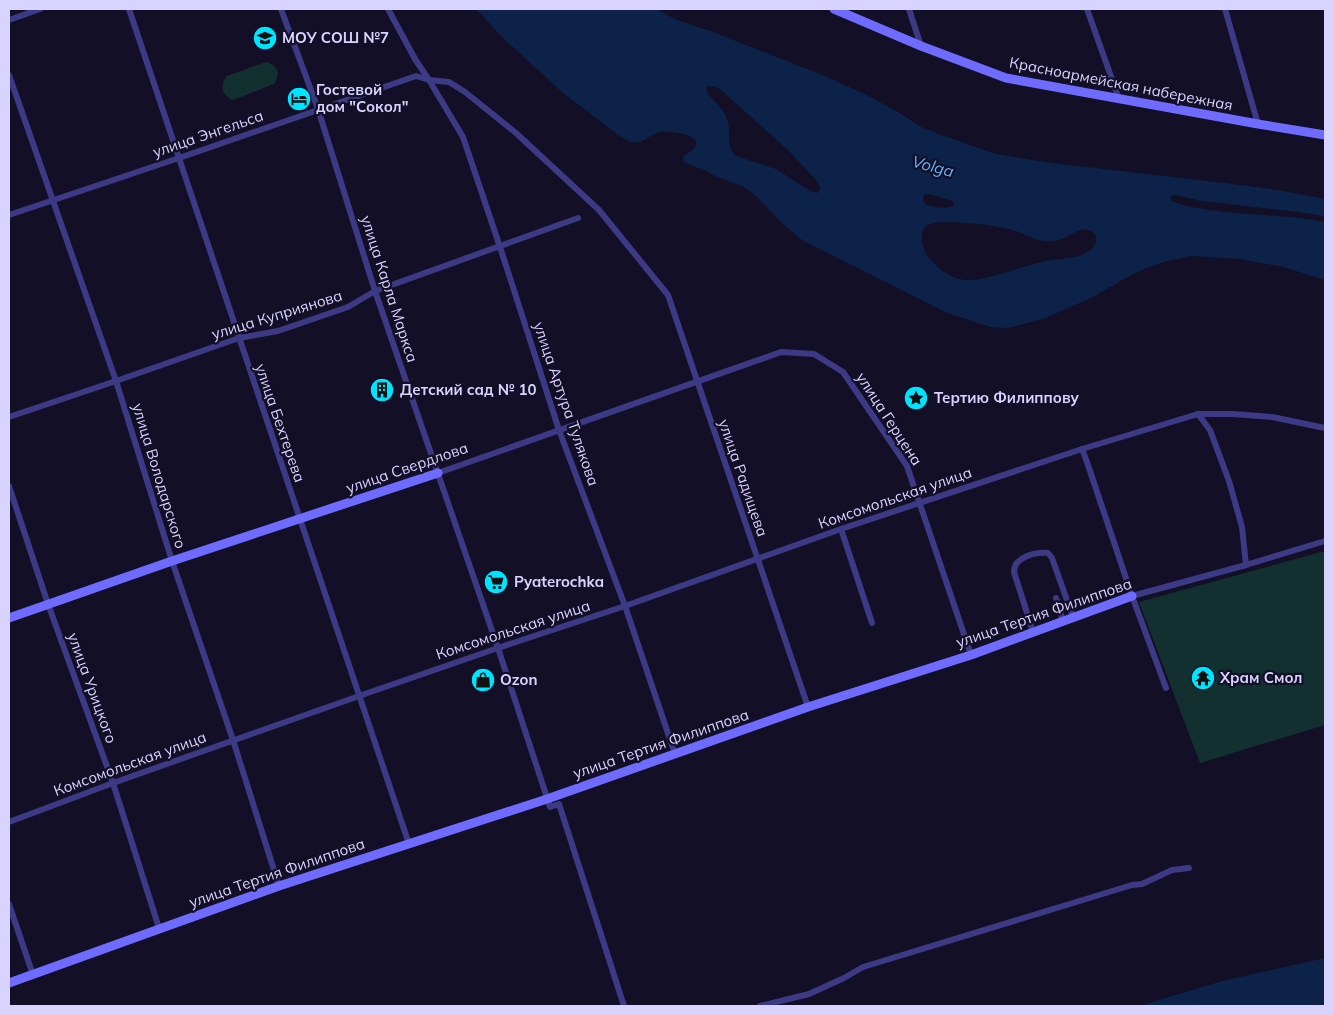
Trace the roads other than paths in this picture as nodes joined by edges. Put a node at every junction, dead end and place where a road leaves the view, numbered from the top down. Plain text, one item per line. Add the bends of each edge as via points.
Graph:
1 (40, 9) edge
2 (129, 9) edge
3 (281, 9) edge
4 (388, 9) edge
5 (834, 9) edge
6 (909, 9) edge
7 (1087, 9) edge
8 (1225, 9) edge
9 (9, 20) edge
10 (921, 46) junction
11 (9, 75) edge
12 (430, 80) junction
13 (1119, 99) junction
14 (318, 110) junction
15 (1258, 124) junction
16 (1325, 135) edge
17 (179, 158) junction
18 (53, 199) junction
19 (9, 215) edge
20 (578, 218) dead end
21 (500, 246) junction
22 (375, 291) junction
23 (239, 338) junction
24 (814, 354) joint
25 (116, 381) junction
26 (696, 382) junction
27 (1198, 414) junction
28 (9, 417) edge
29 (1325, 428) edge
30 (559, 430) junction
31 (1082, 449) junction
32 (438, 473) junction
33 (9, 486) edge
34 (919, 502) junction
35 (300, 519) junction
36 (840, 529) junction
37 (1325, 541) edge
38 (758, 559) junction
39 (172, 561) junction
40 (1246, 565) junction
41 (1132, 596) junction
42 (1056, 598) dead end
43 (48, 604) junction
44 (625, 606) junction
45 (1073, 617) junction
46 (9, 618) edge
47 (1063, 621) junction
48 (872, 623) dead end
49 (1033, 632) junction
50 (498, 648) junction
51 (971, 655) junction
52 (1166, 688) dead end
53 (359, 696) junction
54 (808, 707) junction
55 (233, 740) junction
56 (676, 754) junction
57 (112, 782) junction
58 (548, 801) junction
59 (9, 822) edge
60 (409, 844) junction
61 (1189, 868) dead end
62 (279, 886) junction
63 (9, 904) edge
64 (159, 928) junction
65 (33, 975) junction
66 (9, 983) edge
67 (624, 1006) edge
68 (760, 1006) edge

1 - 9 street
2 - 17 street, улица Бехтерева
3 - 14 street, улица Карла Маркса
4 - 12 street, улица Артура Тулякова
5 - 10 street, Красноармейская набережная
6 - 10 street
7 - 13 street
8 - 15 street
10 - 13 street, Красноармейская набережная via 1006,78
11 - 18 street, улица Володарского
12 - 14 street, улица Энгельса via 416,76
12 - 21 street, улица Артура Тулякова via 462,137
12 - 26 street, улица Радищева via 449,82 465,92 516,133 599,210 668,295
13 - 15 street, Красноармейская набережная
14 - 17 street, улица Энгельса
14 - 22 street, улица Карла Маркса
15 - 16 street, Красноармейская набережная
17 - 18 street, улица Энгельса
17 - 23 street, улица Бехтерева
18 - 19 street, улица Энгельса
18 - 25 street, улица Володарского
20 - 21 street, улица Куприянова
21 - 22 street, улица Куприянова
21 - 30 street, улица Артура Тулякова
22 - 23 street, улица Куприянова via 348,307 278,331
22 - 32 street, улица Карла Маркса
23 - 25 street, улица Куприянова
23 - 35 street, улица Бехтерева
24 - 26 street, улица Свердлова via 781,352
24 - 34 street, улица Герцена via 843,372 907,466
25 - 28 street, улица Куприянова
25 - 39 street, улица Володарского
26 - 30 street, улица Свердлова
26 - 38 street, улица Радищева
27 - 29 street, Комсомольская улица via 1272,418
27 - 31 street, Комсомольская улица
27 - 40 street via 1210,430 1228,481 1242,527
30 - 32 street, улица Свердлова
30 - 44 street, улица Артура Тулякова
31 - 34 street, Комсомольская улица
31 - 41 street
32 - 35 street, улица Свердлова
32 - 50 street, улица Карла Маркса
33 - 43 street, улица Урицкого
34 - 36 street, Комсомольская улица
34 - 51 street, улица Герцена
35 - 39 street, улица Свердлова
35 - 53 street, улица Бехтерева
36 - 38 street, Комсомольская улица
36 - 48 street
37 - 40 street, улица Тертия Филиппова
38 - 44 street, Комсомольская улица
38 - 54 street, улица Радищева
39 - 43 street, улица Свердлова
39 - 55 street, улица Володарского
40 - 41 street, улица Тертия Филиппова
41 - 45 street, улица Тертия Филиппова
41 - 52 street
42 - 47 street
43 - 46 street, улица Свердлова
43 - 57 street, улица Урицкого
44 - 50 street, Комсомольская улица
44 - 56 street, улица Артура Тулякова
45 - 47 street, улица Тертия Филиппова
45 - 49 street via 1048,553 1019,560 1014,566 1015,580
47 - 49 street, улица Тертия Филиппова
49 - 51 street, улица Тертия Филиппова
50 - 53 street, Комсомольская улица
50 - 58 street, улица Карла Маркса
51 - 54 street, улица Тертия Филиппова
53 - 55 street, Комсомольская улица
53 - 60 street, улица Бехтерева
54 - 56 street, улица Тертия Филиппова
55 - 57 street, Комсомольская улица
55 - 62 street, улица Володарского
56 - 58 street, улица Тертия Филиппова
57 - 59 street, Комсомольская улица
57 - 64 street, улица Урицкого
58 - 60 street, улица Тертия Филиппова
58 - 67 street via 550,807 559,804
60 - 62 street, улица Тертия Филиппова
61 - 68 street via 1172,870 1142,884 863,967 809,994
62 - 64 street, улица Тертия Филиппова
63 - 65 street
64 - 65 street, улица Тертия Филиппова
65 - 66 street, улица Тертия Филиппова

